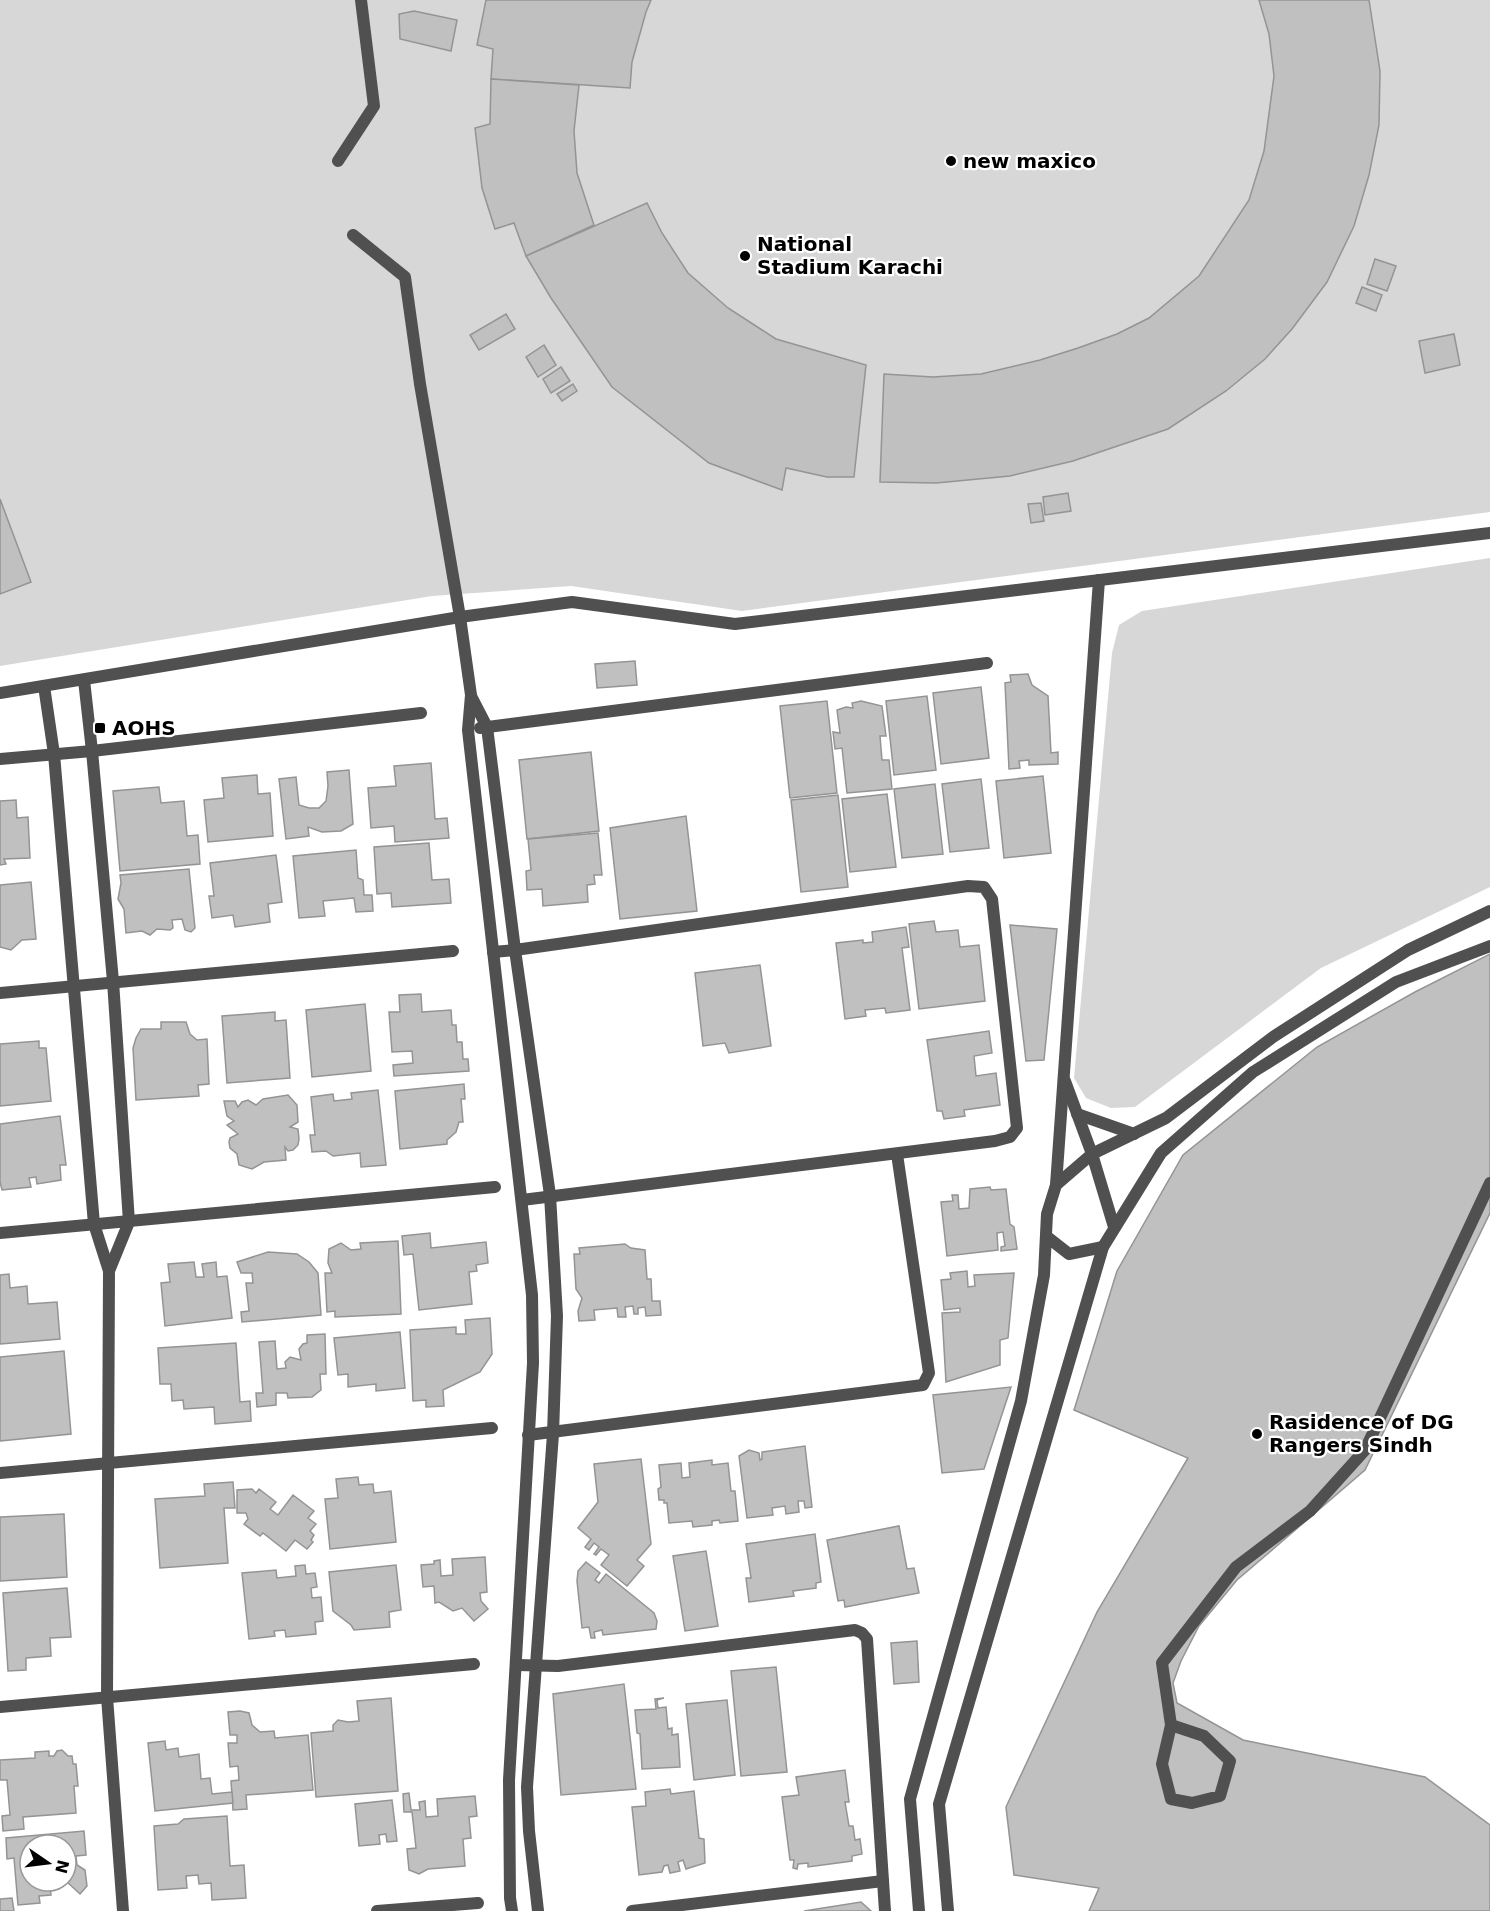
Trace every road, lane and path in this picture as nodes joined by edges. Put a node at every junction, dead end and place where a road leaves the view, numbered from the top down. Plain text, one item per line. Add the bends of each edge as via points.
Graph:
1 (361, 0) edge
2 (338, 161) dead end
3 (352, 236) dead end
4 (1490, 533) edge
5 (1099, 580) junction
6 (460, 617) junction
7 (987, 663) dead end
8 (84, 680) junction
9 (44, 686) junction
10 (0, 693) edge
11 (471, 695) junction
12 (421, 713) dead end
13 (487, 727) junction
14 (468, 730) junction
15 (92, 752) junction
16 (54, 754) junction
17 (0, 759) edge
18 (1490, 911) edge
19 (1490, 945) edge
20 (515, 950) junction
21 (453, 951) dead end
22 (493, 952) junction
23 (113, 981) junction
24 (74, 985) junction
25 (0, 993) edge
26 (1063, 1076) junction
27 (1077, 1114) junction
28 (1134, 1134) junction
29 (897, 1154) junction
30 (1092, 1154) junction
31 (1490, 1183) edge
32 (1056, 1185) junction
33 (495, 1187) dead end
34 (550, 1196) junction
35 (522, 1200) junction
36 (129, 1222) junction
37 (94, 1224) junction
38 (1114, 1227) junction
39 (0, 1233) edge
40 (1046, 1236) junction
41 (1102, 1247) junction
42 (109, 1272) junction
43 (492, 1428) dead end
44 (553, 1434) junction
45 (528, 1436) junction
46 (108, 1464) junction
47 (0, 1473) edge
48 (474, 1664) dead end
49 (517, 1665) junction
50 (534, 1665) junction
51 (107, 1697) junction
52 (0, 1707) edge
53 (1171, 1725) junction
54 (883, 1881) junction
55 (478, 1903) dead end
56 (123, 1911) edge
57 (377, 1911) edge
58 (512, 1911) edge
59 (538, 1911) edge
60 (632, 1911) edge
61 (885, 1911) edge
62 (919, 1911) edge
63 (948, 1911) edge

1 - 2 street via 374,106
3 - 6 street via 405,277
4 - 5 street
5 - 6 street via 735,624 572,602
5 - 26 street
6 - 8 street
6 - 11 street
7 - 13 street
8 - 9 street
8 - 15 street
9 - 10 street
9 - 16 street
11 - 13 street
11 - 14 street
12 - 15 street
13 - 14 street
13 - 20 street
14 - 22 street
15 - 16 street
15 - 23 street
16 - 17 street
16 - 24 street
18 - 28 street via 1408,950 1273,1037 1166,1118
19 - 38 street via 1396,982 1253,1072 1161,1153
20 - 22 street
20 - 29 street via 968,886 984,887 993,898 1017,1128 1010,1137 994,1141
20 - 34 street
21 - 23 street
22 - 35 street
23 - 24 street
23 - 36 street
24 - 25 street
24 - 37 street
26 - 27 street
26 - 32 street
27 - 28 street
27 - 30 street
28 - 30 street
29 - 34 street
29 - 44 street via 929,1373 922,1385
30 - 32 street
30 - 38 street
31 - 53 street via 1365,1450 1310,1511 1236,1567 1162,1662
32 - 40 street via 1047,1214
33 - 36 street
34 - 35 street
34 - 44 street via 557,1316
35 - 45 street via 532,1307
36 - 37 street
36 - 42 street
37 - 39 street
37 - 42 street
38 - 41 street
40 - 41 street via 1069,1254
40 - 62 street via 1044,1275 1021,1401 910,1799
41 - 63 street via 939,1804
42 - 46 street
43 - 46 street
44 - 45 street
44 - 50 street
45 - 49 street
46 - 47 street
46 - 51 street
48 - 51 street
49 - 50 street
49 - 58 street via 509,1780
50 - 54 street via 558,1666 855,1630 862,1633 867,1639
50 - 59 street via 527,1787
51 - 52 street
51 - 56 street
53 - 53 street via 1162,1764 1171,1799 1192,1803 1220,1796 1230,1761 1204,1736
54 - 60 street
54 - 61 street
55 - 57 street

